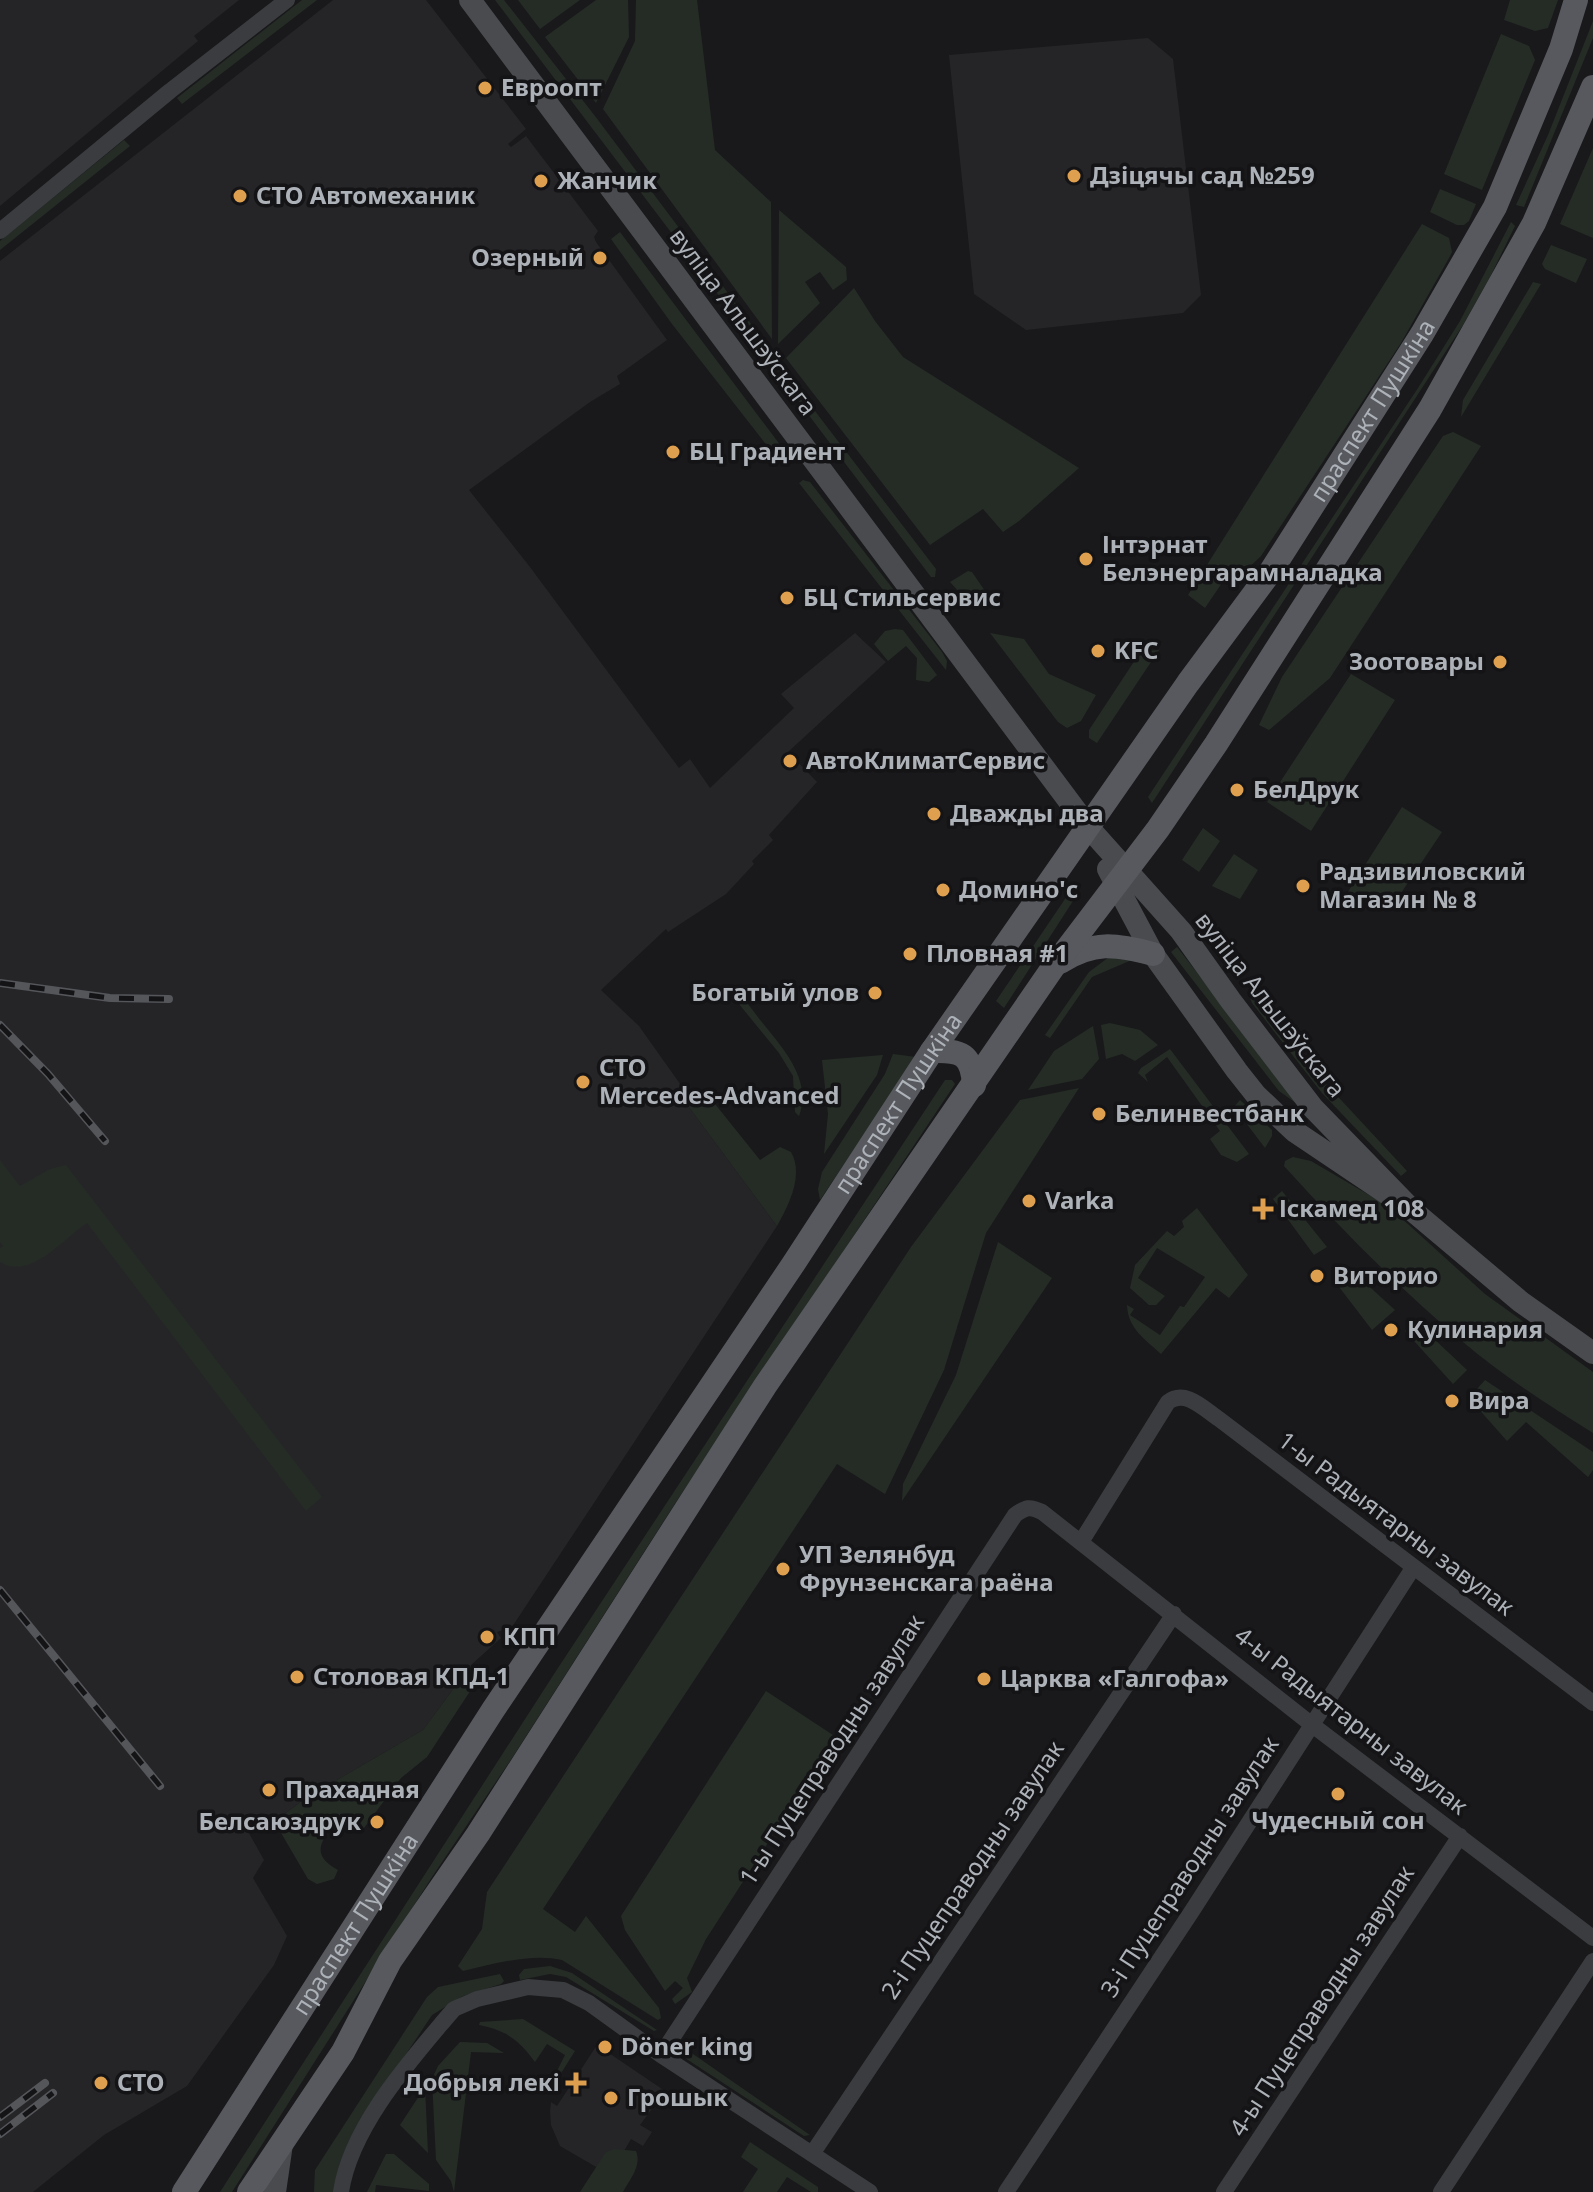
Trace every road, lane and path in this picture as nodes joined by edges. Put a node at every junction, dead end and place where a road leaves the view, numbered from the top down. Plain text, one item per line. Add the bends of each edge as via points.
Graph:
1 (287, 0) edge
2 (470, 0) edge
3 (1576, 0) edge
4 (1593, 87) edge
5 (0, 231) edge
6 (1089, 828) junction
7 (1121, 877) junction
8 (1153, 954) junction
9 (1054, 966) junction
10 (932, 1051) junction
11 (974, 1085) junction
12 (1413, 1211) junction
13 (1593, 1353) edge
14 (1081, 1542) junction
15 (1413, 1568) junction
16 (1174, 1614) junction
17 (1593, 1703) edge
18 (1311, 1724) junction
19 (1460, 1836) junction
20 (1593, 1938) edge
21 (1593, 1961) edge
22 (661, 2055) junction
23 (282, 2144) junction
24 (812, 2154) junction
25 (184, 2192) edge
26 (249, 2192) edge
27 (275, 2192) edge
28 (341, 2192) edge
29 (870, 2192) edge
30 (1006, 2192) edge
31 (1224, 2192) edge
32 (1441, 2192) edge

1 - 5 street
2 - 6 main road, вуліца Альшэўскага
3 - 6 main road, праспект Пушкіна via 1495,207 1422,334 1271,571
4 - 7 main road, праспект Пушкіна via 1530,231 1430,409 1216,744
6 - 7 main road, вуліца Альшэўскага
6 - 10 main road, праспект Пушкіна
7 - 8 main road, вуліца Альшэўскага
7 - 9 main road, праспект Пушкіна
7 - 12 main road, вуліца Альшэўскага via 1181,931 1313,1108
8 - 9 main road via 1112,945 1092,947
8 - 12 main road, вуліца Альшэўскага via 1237,1071 1277,1116
9 - 11 main road, праспект Пушкіна
10 - 11 main road via 967,1058
10 - 25 main road, праспект Пушкіна via 493,1710
11 - 23 main road, праспект Пушкіна via 765,1386 478,1834 390,1961 343,2052
12 - 13 main road, вуліца Альшэўскага via 1521,1302
14 - 15 street, 1-ы Радыятарны завулак via 1168,1402 1183,1396
14 - 16 street, 4-ы Радыятарны завулак
14 - 22 street, 1-ы Пуцеправодны завулак via 1031,1507 1015,1515
15 - 17 street, 1-ы Радыятарны завулак
15 - 18 street, 3-і Пуцеправодны завулак
16 - 18 street, 4-ы Радыятарны завулак
16 - 24 street, 2-і Пуцеправодны завулак
18 - 19 street, 4-ы Радыятарны завулак
18 - 30 street, 3-і Пуцеправодны завулак
19 - 20 street, 4-ы Радыятарны завулак
19 - 31 street, 4-ы Пуцеправодны завулак
21 - 32 street
22 - 24 street
22 - 28 street via 563,1990 528,1987 477,1999 454,2009 404,2071 352,2150
23 - 26 main road, праспект Пушкіна
23 - 27 main road
24 - 29 street

